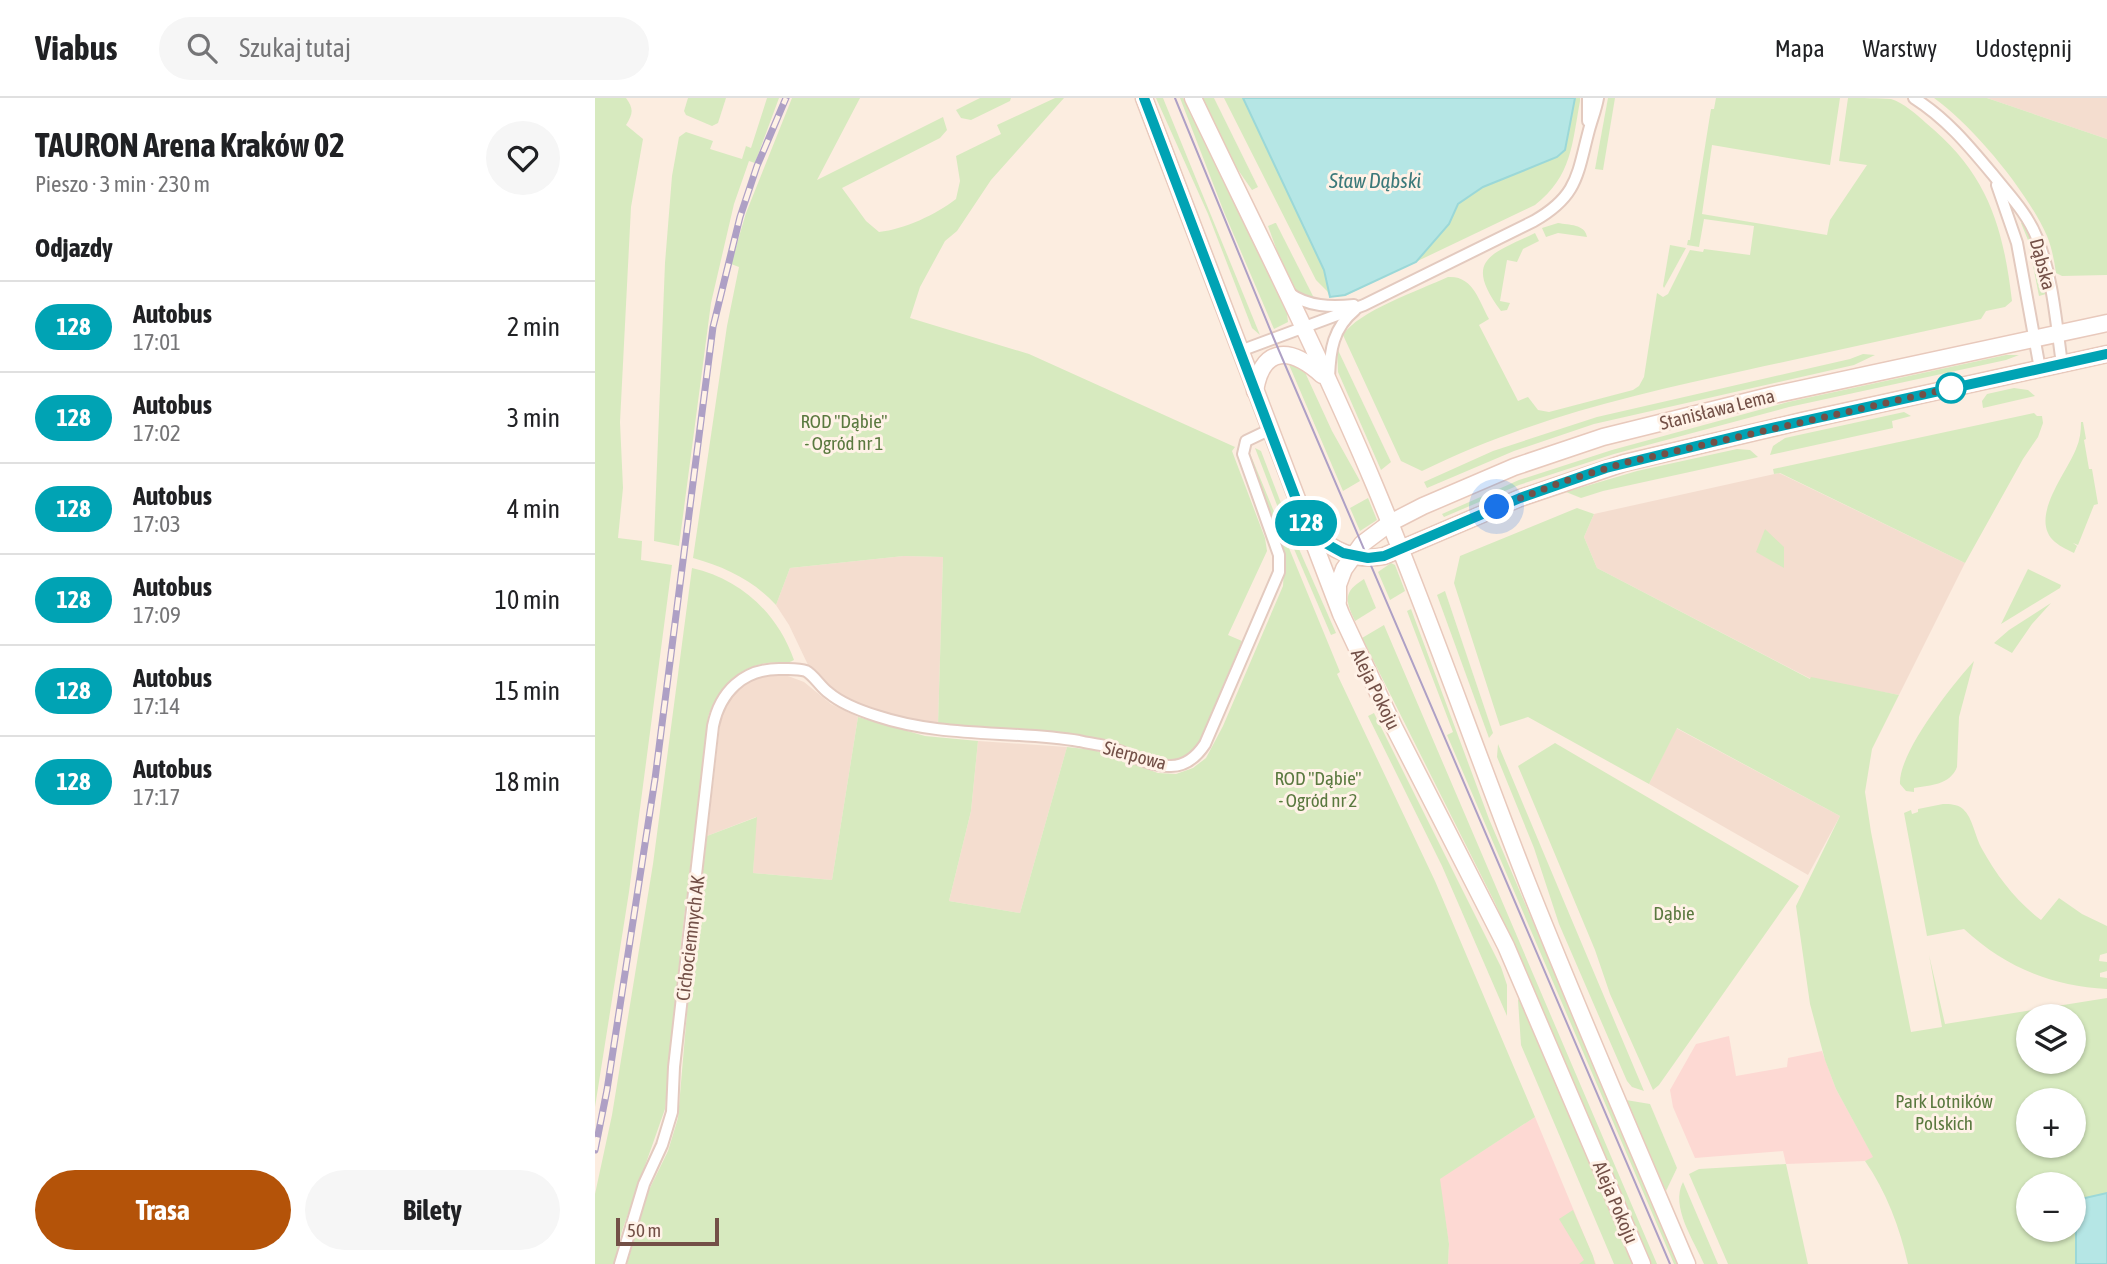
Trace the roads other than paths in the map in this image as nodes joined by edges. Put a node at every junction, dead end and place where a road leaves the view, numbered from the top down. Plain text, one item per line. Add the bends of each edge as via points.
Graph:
1 (1144, 98) edge
2 (1193, 98) edge
3 (1588, 98) edge
4 (1598, 98) edge
5 (1914, 98) edge
6 (1589, 130) junction
7 (1994, 176) junction
8 (1283, 288) junction
9 (1364, 305) junction
10 (2107, 323) edge
11 (1302, 329) junction
12 (2057, 333) junction
13 (2035, 338) junction
14 (1240, 351) junction
15 (2107, 354) edge
16 (2062, 364) junction
17 (2040, 369) junction
18 (1329, 381) junction
19 (1255, 391) junction
20 (1269, 430) junction
21 (1390, 523) junction
22 (1307, 528) junction
23 (1401, 550) junction
24 (1351, 556) junction
25 (1341, 614) junction
26 (806, 672) joint
27 (620, 1264) edge
28 (1642, 1264) edge
29 (1687, 1264) edge

1 - 14 main road, Aleja Pokoju
2 - 8 main road
3 - 6 street
4 - 6 street
5 - 7 street, Dąbska via 1955,130
6 - 9 street via 1577,178 1552,210
7 - 12 street, Dąbska via 2019,204 2037,237
7 - 13 street, Dąbska via 2017,243
8 - 9 street via 1311,304
8 - 11 main road
9 - 11 street
9 - 18 street via 1337,332
10 - 12 main road, Stanisława Lema
11 - 14 street
11 - 18 main road
12 - 13 main road, Stanisława Lema
12 - 16 street, Dąbska
13 - 17 street, Dąbska
13 - 21 main road, Stanisława Lema via 1603,437 1482,479
14 - 19 main road, Aleja Pokoju
15 - 16 main road, Stanisława Lema
16 - 17 main road, Stanisława Lema
17 - 23 main road, Stanisława Lema via 1615,466 1520,498
18 - 19 main road via 1301,359 1281,355 1261,370
18 - 21 main road
19 - 20 main road, Aleja Pokoju
20 - 22 main road, Aleja Pokoju
20 - 26 street, Sierpowa via 1246,441 1243,454 1279,555 1279,572 1205,744 1187,763 1165,766 1076,741 937,729 890,720 830,694
21 - 23 main road
21 - 24 main road, Stanisława Lema
22 - 24 main road
22 - 25 main road, Aleja Pokoju
23 - 24 main road, Stanisława Lema via 1376,557
23 - 29 main road via 1563,974
24 - 25 main road, Stanisława Lema via 1338,585
25 - 28 main road, Aleja Pokoju via 1506,946
26 - 27 street, Cichociemnych AK via 769,670 746,676 718,707 672,1112 643,1184

